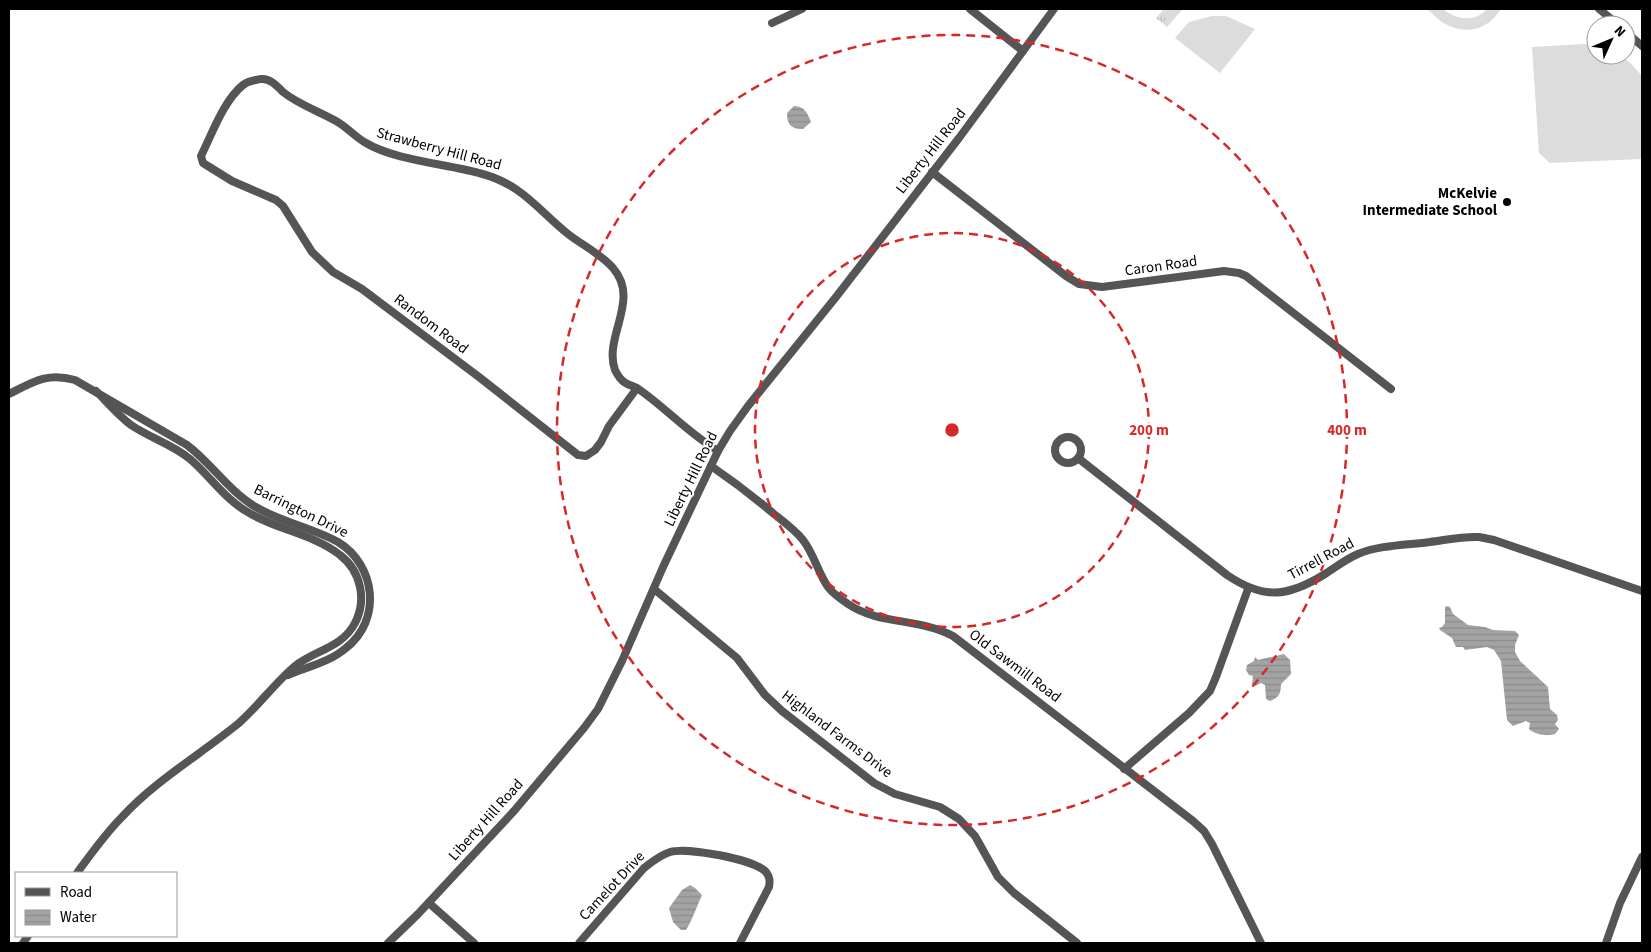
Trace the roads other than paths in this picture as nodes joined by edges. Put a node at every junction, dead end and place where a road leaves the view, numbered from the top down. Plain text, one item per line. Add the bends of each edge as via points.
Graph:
1 (802, 9) edge
2 (970, 9) edge
3 (1054, 9) edge
4 (772, 23) dead end
5 (1023, 51) junction
6 (202, 156) joint
7 (932, 172) junction
8 (637, 388) junction
9 (1391, 389) dead end
10 (96, 391) junction
11 (9, 394) edge
12 (178, 440) junction
13 (174, 448) junction
14 (718, 451) junction
15 (1078, 458) dead end
16 (711, 466) junction
17 (268, 513) junction
18 (265, 521) junction
19 (654, 589) junction
20 (1248, 589) junction
21 (1642, 591) edge
22 (370, 593) junction
23 (363, 598) junction
24 (284, 677) junction
25 (1124, 769) junction
26 (1642, 857) edge
27 (78, 872) edge
28 (429, 903) junction
29 (388, 943) edge
30 (474, 943) edge
31 (579, 943) edge
32 (740, 943) edge
33 (1077, 943) edge
34 (1261, 943) edge
35 (1606, 943) edge

1 - 4 street
2 - 5 street
3 - 5 street, Liberty Hill Road
5 - 7 street, Liberty Hill Road
6 - 8 street, Random Road via 203,163 232,181 276,200 312,252 333,272 362,289 578,455 586,456 595,450
6 - 8 street, Strawberry Hill Road via 220,116 233,97 243,85 264,79 297,101 337,121 367,144 394,154 504,181 522,192 605,261 620,278 624,294 614,346 615,369 624,382
7 - 9 street, Caron Road via 1079,284 1102,287 1224,271 1246,276
7 - 14 street, Liberty Hill Road via 822,316 748,406
8 - 14 street, Strawberry Hill Road via 701,441
10 - 11 street, Barrington Drive via 75,380 53,376 38,379
10 - 12 street, Barrington Drive
10 - 13 street, Barrington Drive via 130,424
12 - 13 street
12 - 17 street, Barrington Drive via 244,499
13 - 18 street, Barrington Drive via 191,460 238,506
14 - 16 street, Liberty Hill Road
15 - 20 street, Tirrell Road
16 - 19 street, Liberty Hill Road
16 - 25 street, Old Sawmill Road via 803,540 826,585 849,605 870,615 916,623 953,636
17 - 18 street
17 - 22 street, Barrington Drive via 318,533 347,549 361,565
18 - 23 street, Barrington Drive via 340,555 353,569
19 - 28 street, Liberty Hill Road via 598,709 514,811
19 - 33 street, Highland Farms Drive via 737,658 765,695 782,711 874,783 894,794 940,807 959,819 975,836 998,876 1014,893
20 - 21 street, Tirrell Road via 1274,593 1296,589 1356,554 1371,550 1479,537
20 - 25 street via 1210,691
22 - 23 street
22 - 24 street, Barrington Drive via 368,617 347,648
23 - 24 street, Barrington Drive via 356,622 347,635 297,664
24 - 27 street, Barrington Drive via 240,722 134,805
25 - 34 street, Old Sawmill Road via 1204,831
26 - 35 street via 1620,903
28 - 29 street, Liberty Hill Road
28 - 30 street
31 - 32 street, Camelot Drive via 644,868 670,852 686,850 738,859 766,872 770,879 769,887

